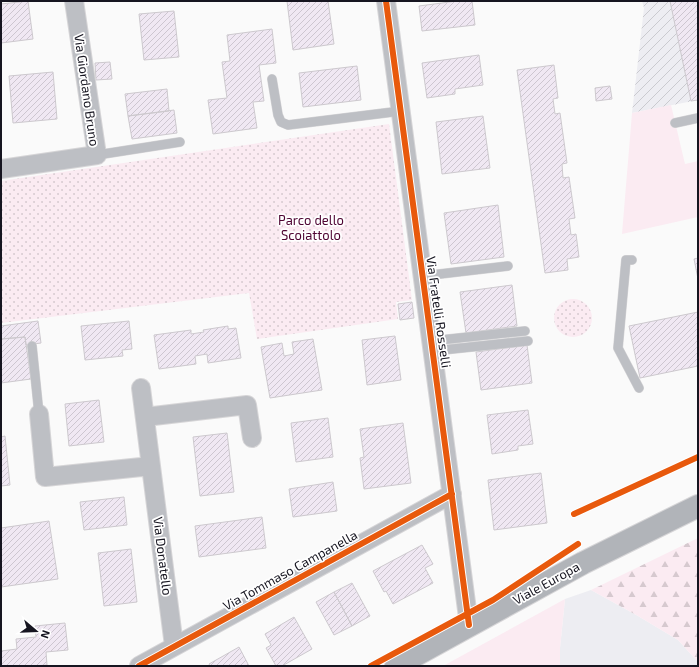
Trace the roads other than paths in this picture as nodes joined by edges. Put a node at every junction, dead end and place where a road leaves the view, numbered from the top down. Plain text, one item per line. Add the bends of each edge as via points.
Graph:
1 (74, 1) edge
2 (386, 1) edge
3 (272, 79) dead end
4 (401, 111) junction
5 (698, 118) edge
6 (675, 123) dead end
7 (180, 142) dead end
8 (97, 155) junction
9 (1, 169) edge
10 (632, 260) dead end
11 (508, 266) dead end
12 (423, 276) junction
13 (525, 330) dead end
14 (528, 341) dead end
15 (32, 346) dead end
16 (432, 346) junction
17 (141, 388) dead end
18 (639, 388) dead end
19 (38, 414) joint
20 (145, 418) junction
21 (252, 438) dead end
22 (151, 466) junction
23 (452, 494) junction
24 (698, 506) edge
25 (469, 625) junction
26 (174, 646) junction
27 (139, 666) edge
28 (396, 666) edge

1 - 8 street, Via Giordano Bruno
2 - 4 street, Via Fratelli Rosselli
3 - 4 lane via 278,115 281,122 288,125
4 - 12 street, Via Fratelli Rosselli
5 - 6 lane
7 - 8 lane
8 - 9 street, Via Giordano Bruno
10 - 18 lane via 626,260 618,348
11 - 12 lane
12 - 16 street, Via Fratelli Rosselli
13 - 16 lane
14 - 16 lane
15 - 19 lane
16 - 23 street, Via Fratelli Rosselli
17 - 20 street, Via Donatello
19 - 22 street via 45,477
20 - 21 street via 247,405
20 - 22 street, Via Donatello
22 - 26 street, Via Donatello
23 - 25 street, Via Fratelli Rosselli
23 - 26 street, Via Tommaso Campanella
24 - 25 main road, Viale Europa via 583,563
25 - 28 main road, Viale Europa
26 - 27 street, Via Tommaso Campanella

